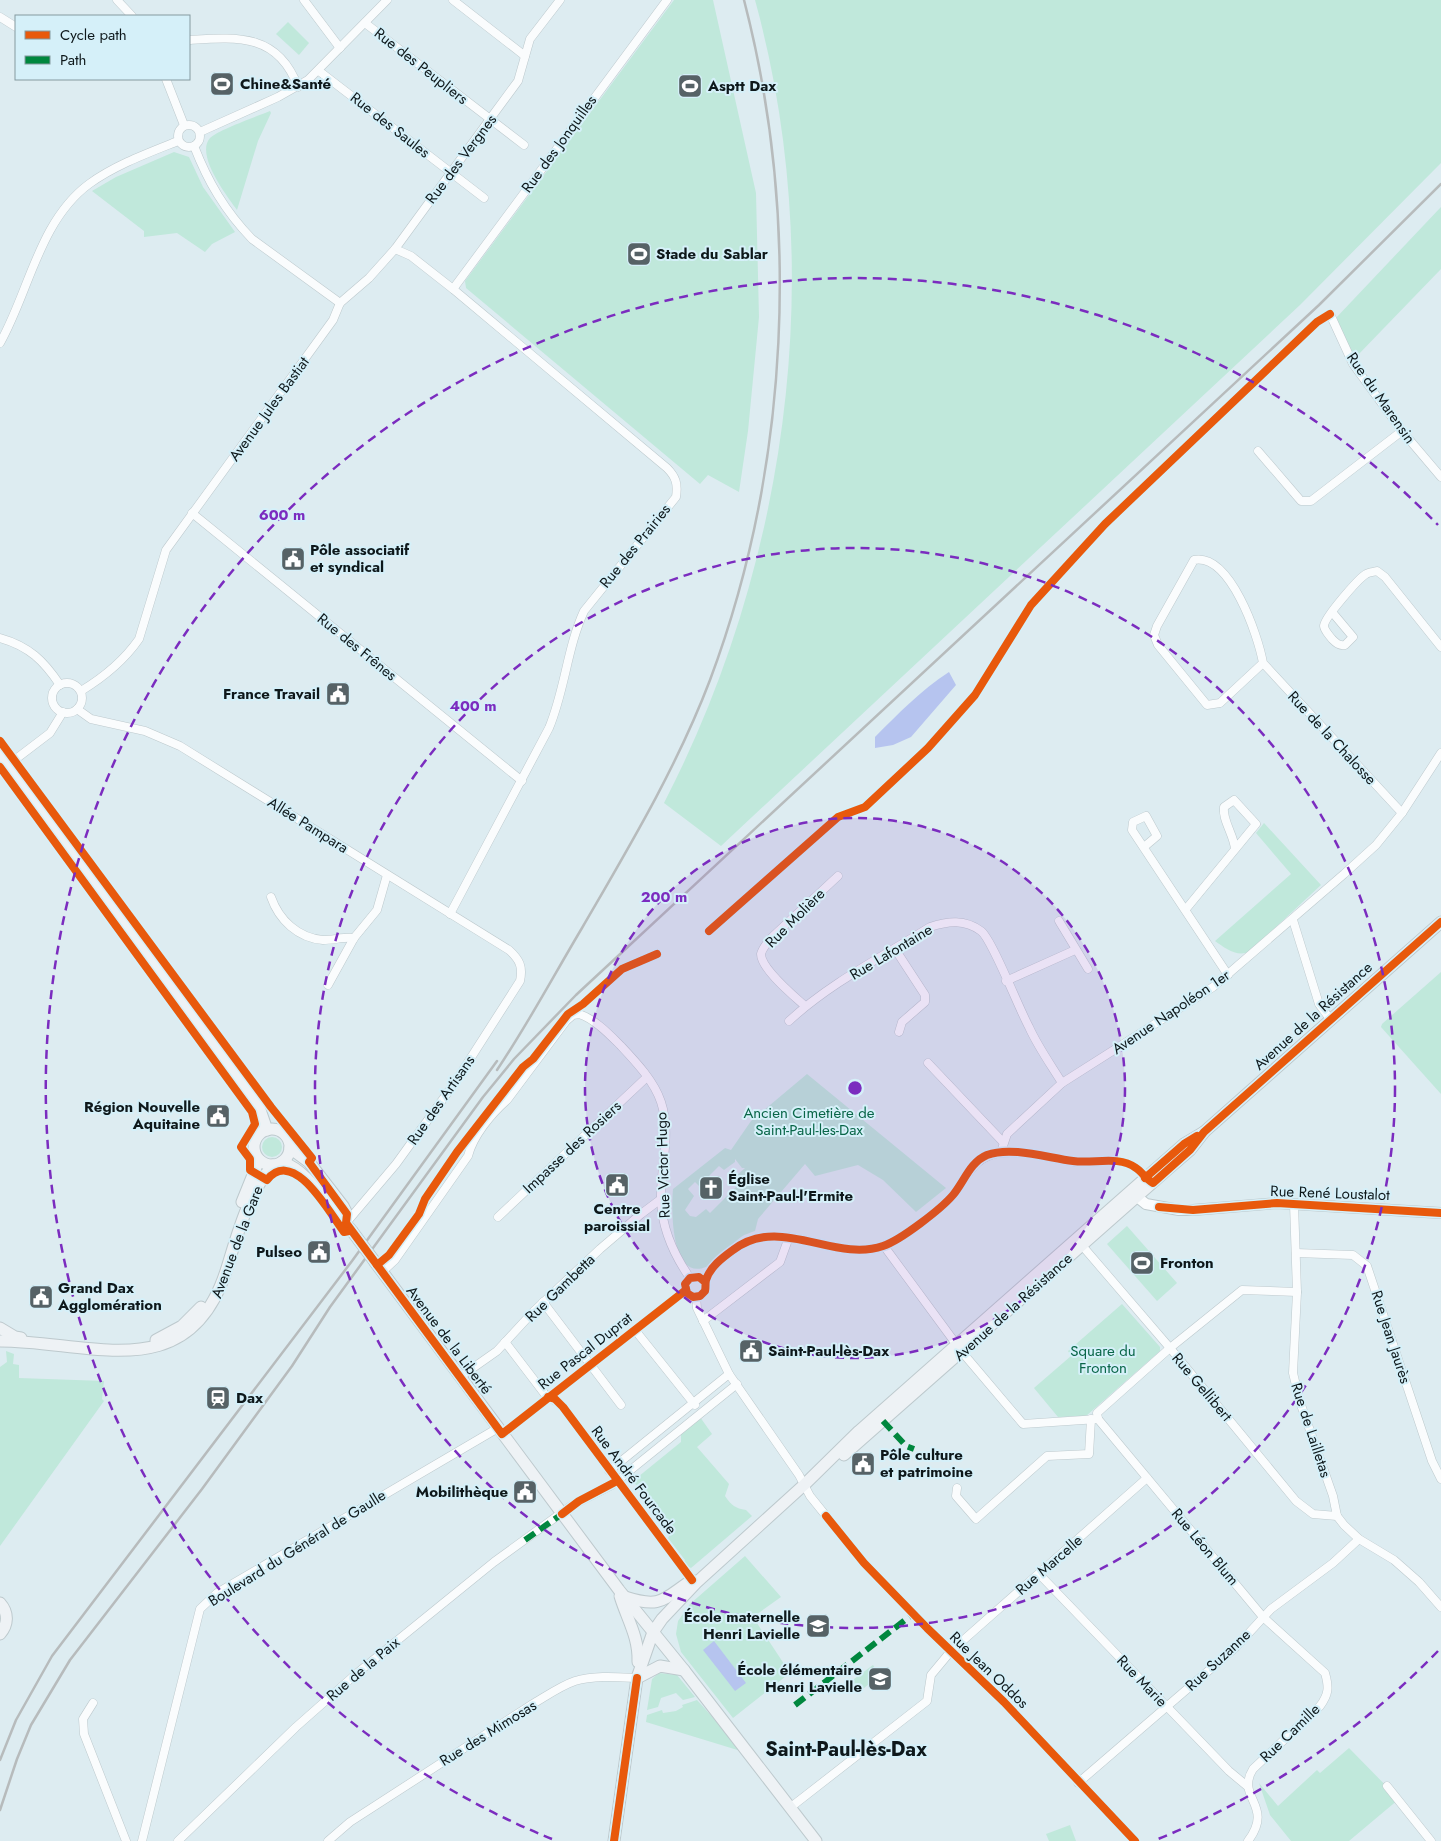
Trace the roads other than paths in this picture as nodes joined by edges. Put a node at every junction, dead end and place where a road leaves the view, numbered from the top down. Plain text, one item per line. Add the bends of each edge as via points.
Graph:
1 (117, 0) edge
2 (304, 0) edge
3 (387, 0) edge
4 (453, 0) edge
5 (560, 0) edge
6 (667, 0) edge
7 (131, 15) edge
8 (0, 17) edge
9 (365, 23) junction
10 (15, 25) edge
11 (190, 40) edge
12 (340, 48) junction
13 (525, 56) junction
14 (319, 71) junction
15 (166, 80) edge
16 (298, 86) junction
17 (490, 119) junction
18 (184, 126) junction
19 (200, 132) junction
20 (178, 141) junction
21 (524, 145) dead end
22 (194, 146) junction
23 (450, 172) junction
24 (484, 198) dead end
25 (395, 249) junction
26 (452, 289) junction
27 (340, 303) junction
28 (1330, 314) dead end
29 (0, 343) edge
30 (1402, 432) junction
31 (1258, 451) dead end
32 (1441, 477) edge
33 (192, 513) junction
34 (1332, 612) dead end
35 (0, 638) edge
36 (1441, 647) edge
37 (1263, 663) junction
38 (60, 685) junction
39 (80, 691) junction
40 (78, 709) junction
41 (63, 712) junction
42 (1441, 753) edge
43 (0, 754) edge
44 (8, 765) junction
45 (522, 781) junction
46 (1402, 813) junction
47 (1144, 847) dead end
48 (1234, 849) junction
49 (387, 875) junction
50 (838, 876) dead end
51 (271, 897) dead end
52 (1186, 909) junction
53 (450, 914) junction
54 (1293, 920) junction
55 (1059, 921) dead end
56 (1441, 922) edge
57 (354, 938) junction
58 (895, 949) junction
59 (1075, 950) junction
60 (522, 970) joint
61 (1088, 970) dead end
62 (1228, 974) junction
63 (1006, 981) junction
64 (328, 985) dead end
65 (805, 1006) junction
66 (1330, 1019) junction
67 (789, 1021) dead end
68 (899, 1032) dead end
69 (928, 1063) dead end
70 (647, 1077) junction
71 (1062, 1083) junction
72 (267, 1130) junction
73 (1003, 1142) junction
74 (290, 1148) junction
75 (1001, 1152) junction
76 (259, 1160) junction
77 (278, 1163) junction
78 (1149, 1180) junction
79 (1133, 1194) junction
80 (661, 1199) junction
81 (1294, 1204) junction
82 (1441, 1213) edge
83 (498, 1217) dead end
84 (346, 1223) junction
85 (789, 1237) junction
86 (1079, 1242) junction
87 (884, 1246) junction
88 (1296, 1253) junction
89 (382, 1272) junction
90 (690, 1278) junction
91 (705, 1282) junction
92 (686, 1290) junction
93 (1297, 1292) junction
94 (696, 1297) junction
95 (543, 1302) junction
96 (703, 1321) junction
97 (0, 1328) edge
98 (635, 1330) junction
99 (0, 1342) edge
100 (505, 1342) junction
101 (960, 1348) junction
102 (1170, 1348) junction
103 (591, 1364) junction
104 (730, 1374) junction
105 (460, 1377) junction
106 (737, 1384) junction
107 (548, 1397) junction
108 (693, 1403) junction
109 (621, 1405) dead end
110 (701, 1412) junction
111 (1094, 1419) junction
112 (500, 1431) junction
113 (609, 1471) junction
114 (1147, 1478) junction
115 (1441, 1479) edge
116 (617, 1481) junction
117 (804, 1485) junction
118 (957, 1488) dead end
119 (562, 1514) junction
120 (1337, 1516) junction
121 (1359, 1539) junction
122 (1039, 1574) junction
123 (697, 1580) junction
124 (622, 1594) junction
125 (0, 1603) edge
126 (1440, 1605) edge
127 (1263, 1617) junction
128 (653, 1632) junction
129 (0, 1634) edge
130 (950, 1651) junction
131 (684, 1670) junction
132 (637, 1678) junction
133 (93, 1703) dead end
134 (1167, 1707) junction
135 (1078, 1783) junction
136 (1247, 1786) junction
137 (1386, 1786) dead end
138 (792, 1807) junction
139 (126, 1841) edge
140 (142, 1841) edge
141 (178, 1841) edge
142 (328, 1841) edge
143 (614, 1841) edge
144 (816, 1841) edge
145 (1135, 1841) edge
146 (1248, 1841) edge
147 (1431, 1841) edge

1 - 7 street
2 - 12 street
3 - 9 street
4 - 13 street
5 - 13 street, Rue des Vergnes via 530,39
6 - 26 street, Rue des Jonquilles
8 - 10 street
9 - 12 street
9 - 17 street, Rue des Peupliers
11 - 16 street via 246,38 264,45 283,60
12 - 14 street
13 - 17 street, Rue des Vergnes via 518,81
14 - 16 street
14 - 23 street, Rue des Saules
15 - 18 street
16 - 19 street
17 - 21 street, Rue des Peupliers
17 - 23 street, Rue des Vergnes
18 - 19 street via 194,126
18 - 20 street via 178,134
19 - 22 street via 200,139
20 - 22 street via 184,146
20 - 29 street via 106,173 74,196 51,229
22 - 27 street via 210,184 252,239
23 - 24 street, Rue des Saules
23 - 25 street, Rue des Vergnes
25 - 26 street, Rue des Prairies via 411,256
25 - 27 street, Rue des Vergnes
26 - 45 street, Rue des Prairies via 667,468 675,476 677,488 676,497 584,611 576,627 557,708
27 - 33 street, Avenue Jules Bastiat via 333,320
28 - 30 street, Rue du Marensin via 1353,364
30 - 31 street via 1311,501 1301,501
30 - 32 street, Rue du Marensin
33 - 39 street, Avenue Jules Bastiat via 166,550 139,639 131,652 111,672
33 - 45 street, Rue des Frênes
34 - 36 street via 1367,573 1377,571
35 - 38 street via 27,648 38,656
37 - 37 street, Rue de la Chalosse via 1235,587 1210,562 1202,558 1194,560 1157,626 1154,635 1158,645 1207,705 1220,703
37 - 46 street, Rue de la Chalosse
38 - 39 street via 69,683
38 - 41 street via 52,697 55,707
39 - 40 street via 82,700
40 - 41 street
40 - 49 street, Allée Pampara via 91,718 145,731 180,746
41 - 44 street via 50,733
42 - 46 street, Avenue Napoléon 1er
43 - 44 main road
44 - 72 main road via 258,1104
45 - 53 street, Rue des Prairies
46 - 54 street, Avenue Napoléon 1er via 1376,844
47 - 52 street
48 - 48 street via 1256,824 1234,800 1224,807 1223,812 1234,838
48 - 52 street
49 - 53 street, Allée Pampara
49 - 57 street via 377,910
50 - 65 street, Rue Molière via 769,940 761,952 767,969
51 - 57 street via 283,920 295,930 325,940
52 - 62 street
53 - 60 street, Allée Pampara via 509,950
54 - 62 street, Avenue Napoléon 1er
54 - 66 street via 1319,1004
55 - 59 street
56 - 66 main road, Avenue de la Résistance
57 - 64 street
58 - 63 street, Rue Lafontaine via 946,921 965,923 982,931 990,941
58 - 65 street, Rue Lafontaine
58 - 68 street via 925,995 925,1002 902,1022
59 - 61 street
59 - 63 street
60 - 84 street, Rue des Artisans via 520,982 456,1081 396,1164
62 - 71 street, Avenue Napoléon 1er via 1213,987
63 - 71 street, Rue Lafontaine via 1030,1030
65 - 67 street, Rue Lafontaine
66 - 78 main road, Avenue de la Résistance via 1204,1132 1184,1144
69 - 73 street
70 - 80 street, Rue Victor Hugo via 662,1105 665,1128
70 - 83 street, Impasse des Rosiers
70 - 89 street, Rue Victor Hugo via 617,1042 586,1016 573,1016 566,1021 496,1110 406,1245
71 - 73 street, Avenue Napoléon 1er via 1007,1134
72 - 74 main road via 283,1133
72 - 76 main road via 255,1141 254,1152
73 - 75 street, Avenue Napoléon 1er
74 - 77 main road
74 - 84 main road via 309,1162 343,1206 347,1214
75 - 78 street via 1078,1162 1114,1161 1135,1167
75 - 87 street via 976,1163 942,1205
76 - 77 main road via 265,1164
76 - 97 main road, Avenue de la Gare via 213,1290 195,1315 173,1332 156,1340 138,1342 15,1337
77 - 84 main road via 302,1172
77 - 99 main road, Avenue de la Gare via 258,1184 250,1200 215,1299 200,1320 180,1337 157,1347 137,1350
78 - 79 main road, Avenue de la Résistance
79 - 81 street, Rue René Loustalot via 1156,1206 1193,1210
79 - 86 main road, Avenue de la Résistance
80 - 90 street, Rue Victor Hugo via 672,1249
80 - 95 street, Rue Gambetta via 605,1244
81 - 82 street, Rue René Loustalot
81 - 88 street, Rue de Lailletas
84 - 89 main road, Avenue de la Liberté, bridge
85 - 87 street via 861,1250
85 - 91 street via 766,1237 740,1244 713,1267
85 - 96 street via 784,1255 776,1265
86 - 101 main road, Avenue de la Résistance
86 - 102 street, Rue Gellibert
87 - 101 street
88 - 93 street, Rue de Lailletas
88 - 115 street, Rue Jean Jaurès via 1353,1255 1368,1266 1432,1461
89 - 105 main road, Avenue de la Liberté
90 - 91 street via 699,1277
90 - 92 street
91 - 94 street via 705,1291
92 - 94 street
92 - 98 street, Rue Pascal Duprat
93 - 102 street via 1242,1290
93 - 120 street, Rue de Lailletas via 1293,1373
94 - 96 street
95 - 100 street, Rue Gambetta
95 - 103 street
96 - 104 street
98 - 103 street, Rue Pascal Duprat
98 - 108 street
100 - 105 street, Rue Gambetta
100 - 107 street, Rue André Fourcade
101 - 111 street via 1023,1424
101 - 117 main road, Avenue de la Résistance via 836,1462
102 - 111 street via 1100,1409
102 - 120 street, Rue Gellibert via 1296,1502 1313,1514
103 - 107 street, Rue Pascal Duprat
103 - 109 street
104 - 106 street
104 - 108 street
105 - 112 main road, Avenue de la Liberté
106 - 110 street, Rue de la Paix
106 - 117 street
107 - 112 street, Rue Pascal Duprat
107 - 113 street, Rue André Fourcade via 555,1398
108 - 110 street
108 - 113 street
110 - 116 street, Rue de la Paix
111 - 114 street, Rue Léon Blum
111 - 118 street via 1089,1454 1047,1456 976,1519 956,1496
112 - 119 main road, Avenue de la Liberté
112 - 140 street, Boulevard du Général de Gaulle via 217,1594 200,1608
113 - 116 street, Rue André Fourcade
114 - 122 street, Rue Marcelle
114 - 127 street, Rue Léon Blum
116 - 119 street, Rue de la Paix
116 - 123 street, Rue André Fourcade
117 - 123 main road, Avenue de la Résistance
117 - 130 street, Rue Jean Oddos via 864,1563
119 - 124 main road, Avenue de la Liberté
119 - 141 street, Rue de la Paix via 483,1571 356,1674
120 - 121 street, Rue de Lailletas
121 - 126 street, Rue de Lailletas via 1394,1560
121 - 127 street, Rue Suzanne
122 - 130 street, Rue Marcelle
122 - 134 street, Rue Marie
123 - 124 main road, Avenue de la Résistance via 653,1604
123 - 128 main road, Avenue de la Résistance
124 - 128 main road, Avenue de la Liberté
124 - 132 main road via 638,1647
125 - 129 main road via 7,1621
127 - 134 street, Rue Suzanne via 1236,1647
127 - 136 street, Rue Camille via 1326,1673 1328,1695 1253,1769 1247,1778
128 - 131 main road, Avenue de la Liberté
128 - 132 main road, Avenue de la Résistance
130 - 135 street, Rue Jean Oddos via 1004,1702
130 - 138 street, Rue Marcelle via 931,1675 927,1701
131 - 132 main road via 660,1666
131 - 138 main road, Avenue de la Liberté
132 - 142 street, Rue des Mimosas via 604,1676 575,1681 531,1705 350,1822
132 - 143 main road
133 - 139 street via 82,1720 84,1734
134 - 135 street, Rue Suzanne
134 - 136 street, Rue Marie via 1229,1772
135 - 145 street, Rue Jean Oddos
136 - 146 street via 1258,1816 1258,1826
137 - 147 street
138 - 144 main road, Avenue de la Liberté

